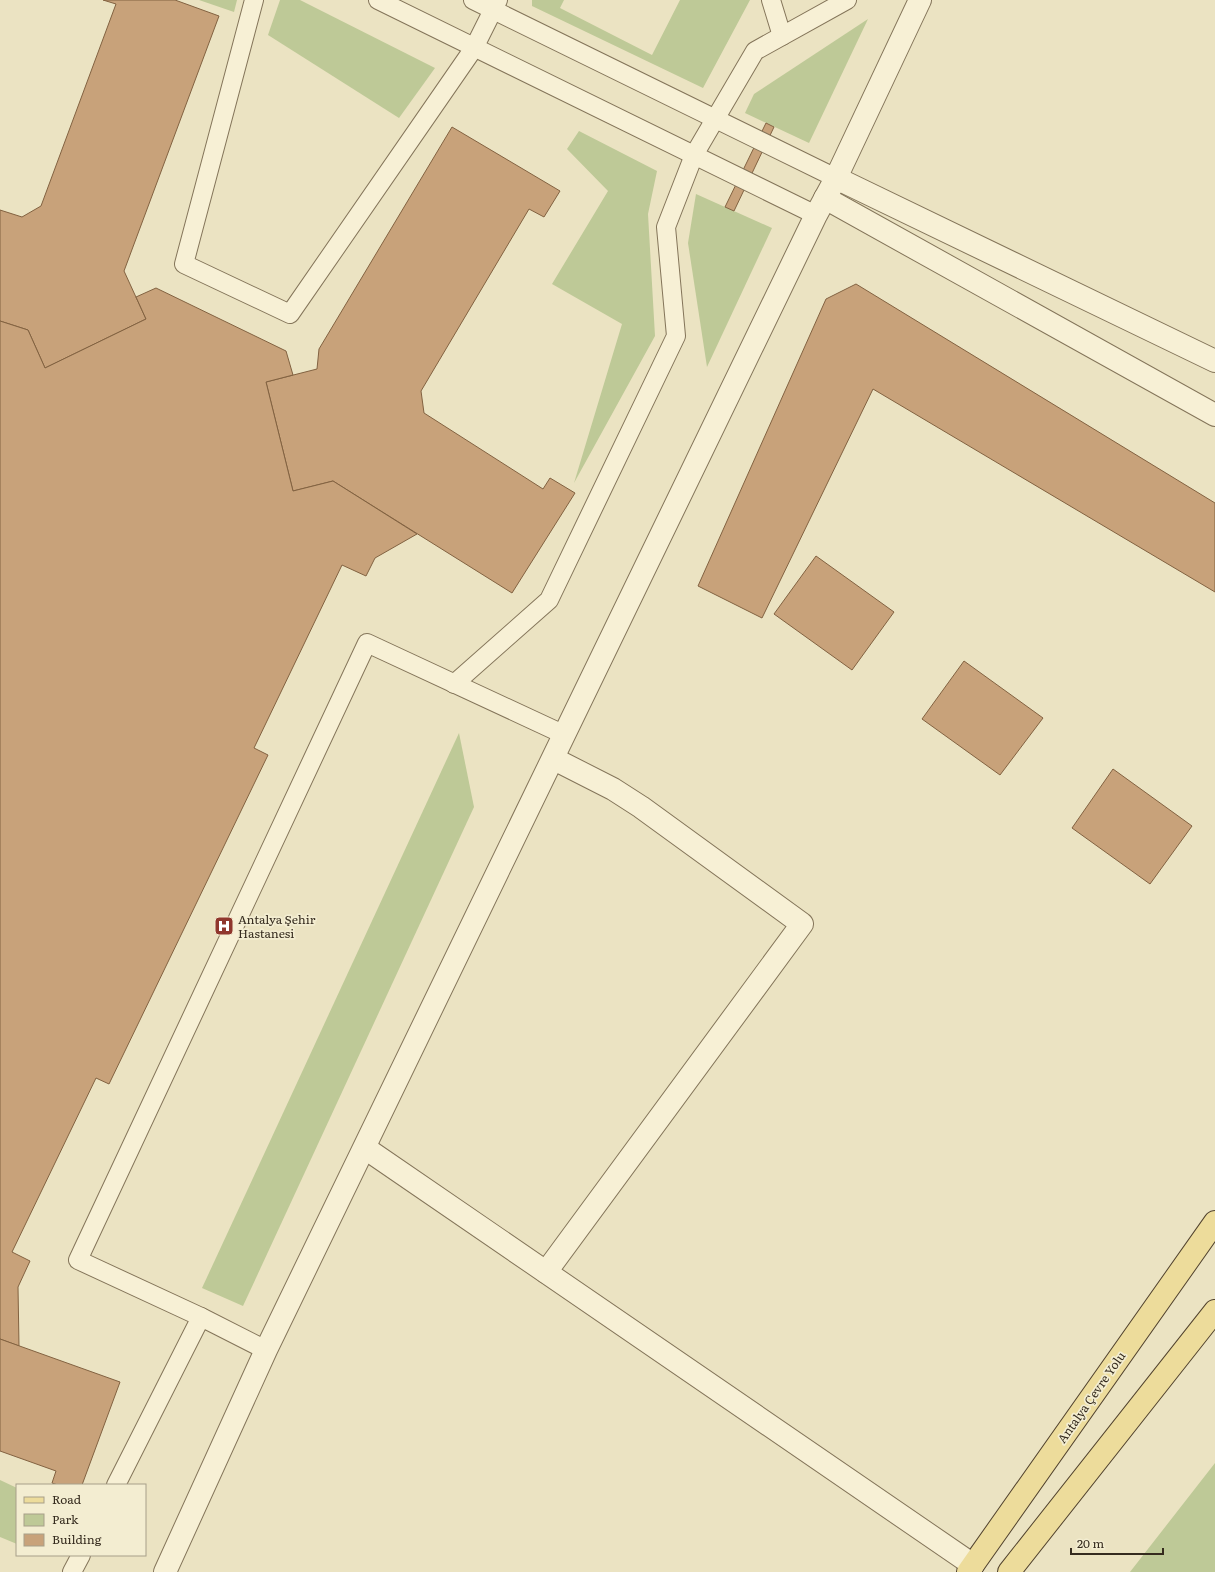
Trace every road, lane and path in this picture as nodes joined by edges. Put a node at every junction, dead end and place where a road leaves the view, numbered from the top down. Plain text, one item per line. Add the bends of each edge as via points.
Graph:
1 (254, 0) edge
2 (378, 0) edge
3 (473, 0) edge
4 (771, 0) edge
5 (847, 0) edge
6 (920, 0) edge
7 (495, 5) edge
8 (782, 36) junction
9 (474, 48) junction
10 (715, 119) junction
11 (694, 156) junction
12 (836, 178) junction
13 (820, 207) junction
14 (1215, 361) edge
15 (1215, 415) edge
16 (454, 684) junction
17 (565, 735) junction
18 (554, 759) junction
19 (365, 1148) junction
20 (1215, 1222) edge
21 (546, 1272) junction
22 (1215, 1311) edge
23 (200, 1317) junction
24 (266, 1350) junction
25 (116, 1484) edge
26 (80, 1556) edge
27 (970, 1568) edge
28 (72, 1572) edge
29 (165, 1572) edge
30 (1009, 1572) edge

1 - 9 lane via 184,264 290,314
2 - 9 lane
3 - 7 lane
4 - 8 lane
5 - 8 lane
6 - 12 street
7 - 9 lane
7 - 10 lane
8 - 10 lane via 755,51
9 - 11 lane
10 - 11 lane
10 - 12 lane
11 - 13 lane
11 - 16 lane via 666,227 676,336 549,600
12 - 13 street
12 - 14 street
13 - 15 street
13 - 17 street
16 - 17 lane
16 - 23 lane via 367,643 78,1260
17 - 18 street
18 - 19 street
18 - 21 street via 613,789 641,807 802,924
19 - 21 street
19 - 24 street
20 - 27 main road, Antalya Çevre Yolu
21 - 27 street
22 - 30 main road
23 - 24 lane
23 - 25 lane
24 - 29 street
26 - 28 lane

